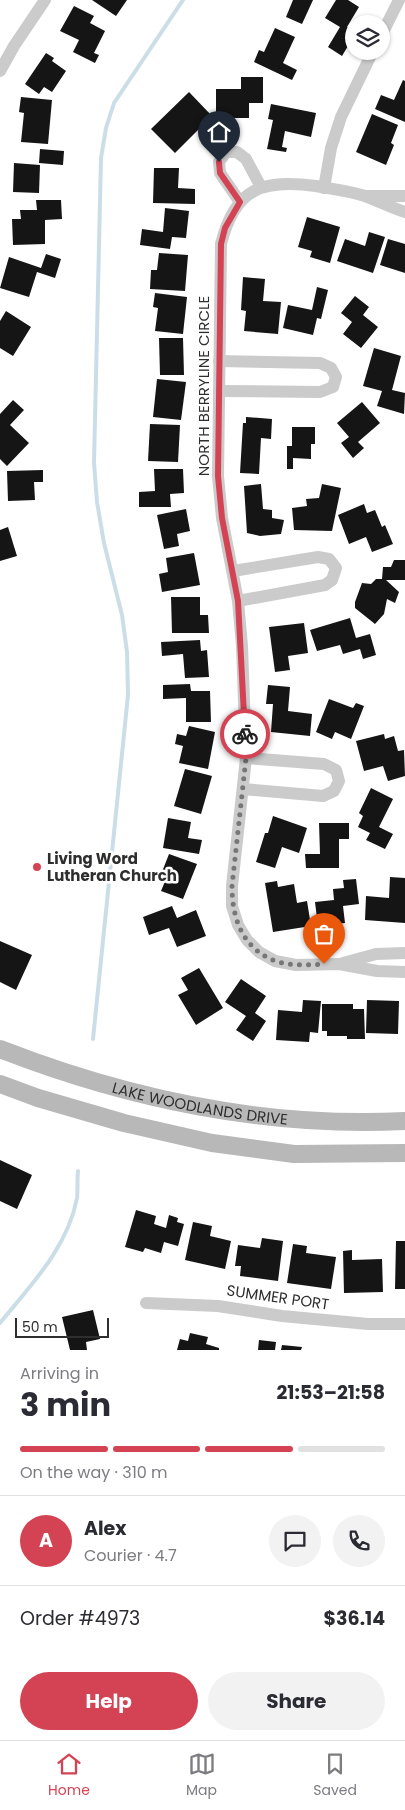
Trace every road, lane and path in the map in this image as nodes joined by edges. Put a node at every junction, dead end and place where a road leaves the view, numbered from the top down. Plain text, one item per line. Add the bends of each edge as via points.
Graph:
1 (45, 0) edge
2 (400, 0) edge
3 (390, 19) edge
4 (369, 60) edge
5 (0, 71) edge
6 (262, 187) junction
7 (324, 188) junction
8 (364, 196) junction
9 (405, 196) edge
10 (240, 202) junction
11 (405, 212) edge
12 (219, 361) junction
13 (219, 391) junction
14 (233, 571) junction
15 (238, 601) junction
16 (246, 758) junction
17 (243, 789) junction
18 (405, 952) edge
19 (338, 964) junction
20 (405, 972) edge
21 (0, 1049) edge
22 (0, 1084) edge
23 (405, 1121) edge
24 (405, 1153) edge
25 (146, 1303) dead end
26 (405, 1324) edge

1 - 5 street
2 - 3 street
4 - 7 street via 341,117 331,148
6 - 7 street, NORTH BERRYLINE CIRCLE via 282,183
6 - 10 street, NORTH BERRYLINE CIRCLE
6 - 10 street via 246,159 237,152 226,152 219,162 220,173
7 - 8 street, NORTH BERRYLINE CIRCLE
8 - 9 street, NORTH BERRYLINE CIRCLE
8 - 11 street, NORTH BERRYLINE CIRCLE
10 - 12 street, NORTH BERRYLINE CIRCLE via 225,228 221,244
12 - 13 street, NORTH BERRYLINE CIRCLE
12 - 13 street via 320,363 331,368 336,377 332,388 320,392
13 - 14 street, NORTH BERRYLINE CIRCLE via 218,476 222,518
14 - 15 street, NORTH BERRYLINE CIRCLE
14 - 15 street via 318,557 329,559 336,568 332,580 325,586
15 - 16 street, NORTH BERRYLINE CIRCLE
16 - 17 street, NORTH BERRYLINE CIRCLE
16 - 17 street via 324,764 336,770 339,781 334,791 323,796
17 - 19 street, NORTH BERRYLINE CIRCLE via 232,886 232,906 238,925 259,952 275,961 296,965
18 - 19 street via 376,954
19 - 20 street
21 - 23 main road, LAKE WOODLANDS DRIVE via 52,1069 133,1092 219,1110 301,1120
22 - 24 main road via 124,1123 212,1143 294,1154
25 - 26 street, SUMMER PORT via 218,1306 368,1324

